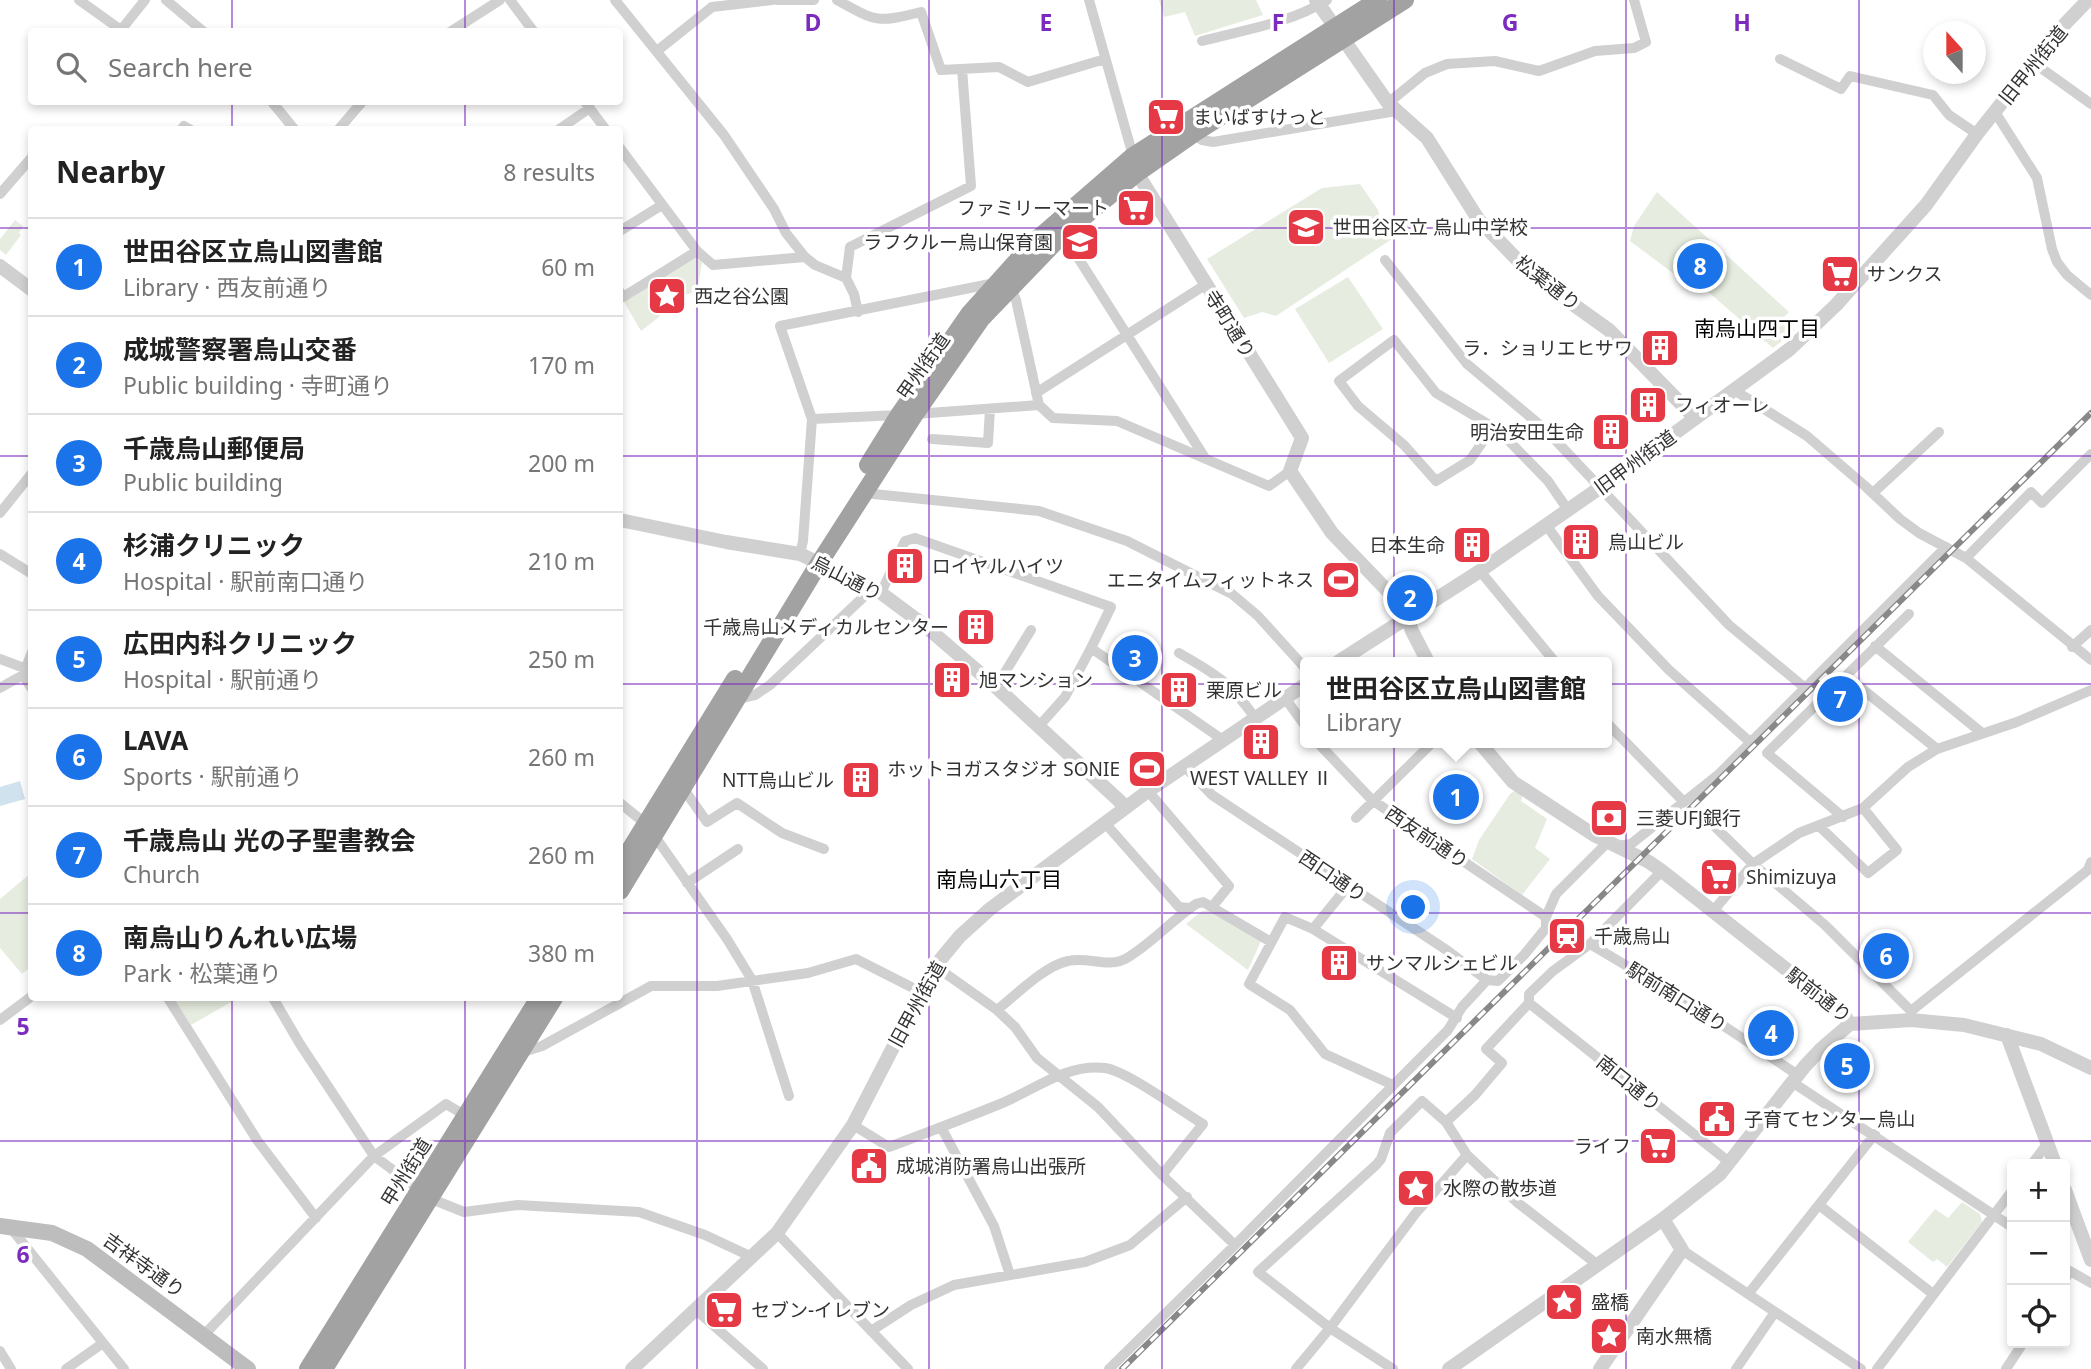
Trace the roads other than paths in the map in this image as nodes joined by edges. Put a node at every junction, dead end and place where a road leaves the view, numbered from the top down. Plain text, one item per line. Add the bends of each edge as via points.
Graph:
1 (79, 0) edge
2 (145, 0) edge
3 (166, 0) edge
4 (500, 0) edge
5 (510, 0) edge
6 (615, 0) edge
7 (774, 0) edge
8 (814, 0) edge
9 (837, 0) edge
10 (1089, 0) edge
11 (1378, 0) edge
12 (1405, 0) edge
13 (1634, 0) edge
14 (2088, 0) edge
15 (1321, 2) edge
16 (710, 3) edge
17 (118, 28) edge
18 (123, 28) edge
19 (199, 28) edge
20 (456, 28) edge
21 (531, 28) edge
22 (1339, 32) junction
23 (1202, 41) dead end
24 (657, 51) junction
25 (1105, 59) junction
26 (1780, 60) dead end
27 (2034, 63) junction
28 (962, 69) junction
29 (2091, 103) edge
30 (274, 105) edge
31 (359, 105) edge
32 (588, 105) edge
33 (1392, 107) junction
34 (1995, 112) junction
35 (292, 126) edge
36 (341, 126) edge
37 (563, 126) edge
38 (603, 126) edge
39 (1193, 134) junction
40 (1977, 134) junction
41 (623, 152) edge
42 (28, 162) edge
43 (1135, 165) junction
44 (0, 194) edge
45 (662, 205) junction
46 (623, 229) edge
47 (1063, 234) junction
48 (697, 251) junction
49 (805, 257) junction
50 (1385, 260) dead end
51 (0, 267) edge
52 (846, 278) junction
53 (1004, 285) junction
54 (1205, 285) junction
55 (28, 287) edge
56 (2091, 295) edge
57 (623, 296) edge
58 (858, 312) junction
59 (1128, 334) junction
60 (1734, 390) junction
61 (1036, 393) junction
62 (1039, 405) junction
63 (990, 409) junction
64 (907, 415) junction
65 (1695, 418) junction
66 (812, 419) junction
67 (1493, 427) junction
68 (1939, 432) dead end
69 (932, 439) dead end
70 (2091, 454) edge
71 (1205, 458) junction
72 (1290, 471) junction
73 (28, 478) edge
74 (1601, 487) junction
75 (1873, 493) junction
76 (864, 494) junction
77 (1568, 510) junction
78 (0, 513) edge
79 (623, 521) edge
80 (1546, 525) junction
81 (1946, 547) junction
82 (0, 554) edge
83 (1966, 558) junction
84 (809, 559) junction
85 (1480, 571) junction
86 (28, 572) edge
87 (876, 591) junction
88 (1909, 614) dead end
89 (1407, 616) junction
90 (1031, 629) dead end
91 (2091, 630) edge
92 (1875, 646) junction
93 (2072, 647) junction
94 (1091, 648) junction
95 (1179, 653) dead end
96 (1346, 657) edge
97 (1426, 657) edge
98 (1551, 657) edge
99 (0, 659) edge
100 (2091, 660) edge
101 (1300, 662) edge
102 (27, 672) edge
103 (1846, 676) junction
104 (996, 687) junction
105 (1804, 687) junction
106 (0, 688) edge
107 (1300, 688) edge
108 (2091, 690) edge
109 (1286, 698) junction
110 (737, 699) junction
111 (1255, 718) junction
112 (1300, 718) edge
113 (1040, 726) junction
114 (1612, 728) edge
115 (1982, 733) junction
116 (1223, 740) junction
117 (1751, 741) junction
118 (1323, 748) edge
119 (1427, 748) edge
120 (1484, 748) edge
121 (1937, 749) junction
122 (1184, 766) junction
123 (682, 788) junction
124 (1148, 791) junction
125 (1372, 800) junction
126 (1684, 802) junction
127 (623, 806) edge
128 (1126, 807) junction
129 (1863, 808) junction
130 (1703, 815) dead end
131 (1843, 817) junction
132 (1356, 818) dead end
133 (1105, 822) junction
134 (1819, 826) junction
135 (650, 830) junction
136 (1611, 844) junction
137 (738, 849) dead end
138 (824, 849) dead end
139 (623, 862) edge
140 (2091, 862) edge
141 (1753, 864) junction
142 (1662, 871) junction
143 (687, 883) junction
144 (623, 885) edge
145 (1349, 886) junction
146 (1212, 907) junction
147 (1189, 908) junction
148 (1713, 911) junction
149 (1546, 918) junction
150 (1313, 929) junction
151 (1271, 942) junction
152 (1590, 944) junction
153 (935, 966) junction
154 (752, 980) junction
155 (1487, 980) junction
156 (921, 992) junction
157 (28, 999) edge
158 (170, 1001) edge
159 (276, 1001) edge
160 (537, 1001) edge
161 (552, 1001) edge
162 (1529, 1003) junction
163 (997, 1010) junction
164 (1911, 1016) junction
165 (1457, 1018) junction
166 (0, 1020) edge
167 (1850, 1024) junction
168 (2007, 1035) junction
169 (520, 1053) junction
170 (2091, 1068) edge
171 (1058, 1075) junction
172 (1795, 1078) junction
173 (1393, 1085) junction
174 (789, 1096) dead end
175 (466, 1116) junction
176 (1446, 1122) junction
177 (853, 1125) junction
178 (941, 1127) junction
179 (1875, 1134) junction
180 (2047, 1144) junction
181 (1467, 1155) junction
182 (374, 1156) junction
183 (2036, 1159) edge
184 (2053, 1159) edge
185 (1729, 1162) junction
186 (1162, 1175) junction
187 (424, 1194) junction
188 (1187, 1197) junction
189 (2007, 1197) edge
190 (2070, 1200) edge
191 (1819, 1205) junction
192 (1994, 1214) junction
193 (316, 1218) junction
194 (1663, 1219) junction
195 (2007, 1223) edge
196 (5, 1227) edge
197 (2086, 1231) edge
198 (777, 1233) junction
199 (1235, 1245) junction
200 (1682, 1250) junction
201 (752, 1257) junction
202 (2091, 1260) edge
203 (1598, 1265) junction
204 (2070, 1273) edge
205 (1010, 1275) junction
206 (2091, 1283) edge
207 (1749, 1293) junction
208 (1933, 1294) junction
209 (696, 1310) junction
210 (1775, 1312) junction
211 (1330, 1328) junction
212 (872, 1331) junction
213 (204, 1335) junction
214 (103, 1343) junction
215 (2020, 1348) edge
216 (0, 1351) edge
217 (10, 1369) edge
218 (66, 1369) edge
219 (124, 1369) edge
220 (248, 1369) edge
221 (309, 1369) edge
222 (324, 1369) edge
223 (632, 1369) edge
224 (763, 1369) edge
225 (908, 1369) edge
226 (1108, 1369) edge
227 (1296, 1369) edge
228 (1393, 1369) edge
229 (1449, 1369) edge
230 (1600, 1369) edge
231 (1736, 1369) edge
232 (1861, 1369) edge
233 (1877, 1369) edge
234 (2006, 1369) edge

1 - 17 street
2 - 18 street
3 - 19 street
4 - 20 street
5 - 21 street
6 - 24 street
7 - 8 street
7 - 16 street
9 - 28 street via 870,19 921,12 941,70
10 - 25 street, 寺町通り
11 - 22 highway, 甲州街道
12 - 22 highway, 甲州街道
13 - 33 street via 1646,41 1634,48 1595,51 1539,71 1495,61 1447,64 1425,73
14 - 27 street, 旧甲州街道
15 - 22 street, 松葉通り
15 - 23 street via 1287,18
16 - 24 street
22 - 33 street, 松葉通り
22 - 39 highway, 甲州街道
22 - 43 highway, 甲州街道
24 - 49 street via 724,135
25 - 28 street via 1028,82 999,67
25 - 43 street, 寺町通り
26 - 40 street via 1841,89 1850,76 1933,95 1950,115
27 - 29 street
27 - 34 street, 旧甲州街道
28 - 52 street via 971,186 850,247
30 - 35 street
31 - 36 street
32 - 37 street
32 - 38 street
33 - 39 street via 1213,142
33 - 65 street, 松葉通り via 1427,138 1478,219 1497,240 1532,275 1609,330
34 - 40 street, 旧甲州街道
34 - 56 street via 2037,178 2057,262
39 - 43 highway, 甲州街道
40 - 60 street, 旧甲州街道 via 1926,205 1836,305 1790,349
41 - 45 street
42 - 44 street
43 - 47 highway, 甲州街道
43 - 53 highway, 甲州街道 via 1034,242
43 - 54 street, 寺町通り
45 - 46 street
45 - 48 street
47 - 53 highway, 甲州街道
47 - 59 street
48 - 49 street via 713,265
48 - 57 street
49 - 52 street
50 - 74 street via 1467,364 1546,430
51 - 55 street
52 - 58 street
53 - 58 street
53 - 61 street via 1016,300
53 - 64 highway, 甲州街道
54 - 59 street
54 - 72 street, 寺町通り via 1302,439
58 - 66 street via 780,326
59 - 61 street
59 - 71 street
60 - 65 street, 旧甲州街道
60 - 75 street via 1807,436
61 - 62 street
62 - 63 street
62 - 71 street via 1053,418 1117,421
63 - 64 street
63 - 69 street via 988,443
64 - 66 street
64 - 76 highway, 甲州街道
64 - 84 highway, 甲州街道
65 - 74 street, 旧甲州街道
66 - 84 street via 803,541
67 - 67 street via 1471,460 1436,481 1404,445 1358,406 1339,381 1394,340 1436,393
67 - 77 street via 1548,481
68 - 75 street
70 - 83 street via 2042,503 2031,492
71 - 72 street via 1269,486
72 - 89 street via 1332,533
73 - 78 street
74 - 77 street, 旧甲州街道
74 - 105 street via 1729,625
75 - 81 street via 1900,519
76 - 84 highway, 甲州街道
76 - 101 street via 1039,511 1127,541 1232,594
77 - 80 street, 旧甲州街道
79 - 84 street, 烏山通り
80 - 85 street, 旧甲州街道
80 - 117 street via 1598,596 1670,670
81 - 83 street
81 - 105 street
82 - 86 street
83 - 93 street
84 - 87 street, 烏山通り
84 - 110 highway, 甲州街道
84 - 135 highway, 甲州街道
85 - 89 street, 旧甲州街道
85 - 98 street
87 - 94 street via 905,541 915,538 1111,607
87 - 104 street, 烏山通り
87 - 110 street via 770,685
88 - 92 street
89 - 96 street, 旧甲州街道
89 - 97 street
90 - 104 street
91 - 93 street
92 - 103 street
92 - 115 street
93 - 100 street
94 - 113 street via 1065,697
94 - 116 street
95 - 111 street via 1239,694
99 - 102 street
102 - 106 street
103 - 121 street
103 - 131 street via 1767,753
104 - 113 street, 烏山通り
105 - 117 street
107 - 109 street, 旧甲州街道
108 - 115 street
109 - 111 street, 旧甲州街道
109 - 112 street
110 - 123 highway, 甲州街道
111 - 116 street, 旧甲州街道
113 - 128 street, 烏山通り
114 - 126 street
115 - 121 street
116 - 122 street, 旧甲州街道
117 - 126 street
118 - 125 street, 西友前通り
119 - 125 street
120 - 136 street via 1513,782
121 - 129 street via 1908,767
122 - 124 street, 旧甲州街道
122 - 145 street, 西口通り via 1212,795
123 - 135 highway, 甲州街道
123 - 138 street via 707,822 737,803 782,833
124 - 128 street, 旧甲州街道
124 - 146 street via 1229,886
125 - 132 street
125 - 149 street, 西友前通り
126 - 136 street via 1631,844
127 - 135 street
128 - 133 street, 旧甲州街道
129 - 131 street
129 - 134 street via 1897,850 1868,873
130 - 141 street
131 - 134 street
133 - 147 street via 1179,907
133 - 153 street, 旧甲州街道 via 990,909
134 - 141 street via 1799,833
135 - 139 highway, 甲州街道
135 - 143 street
135 - 144 highway, 甲州街道
136 - 142 street, 駅前通り
136 - 149 street via 1556,894
137 - 143 street
140 - 164 street via 2088,870
141 - 148 street
141 - 164 street via 1825,925
142 - 148 street, 駅前通り
142 - 152 street
143 - 154 street
145 - 150 street
145 - 155 street, 西口通り
146 - 147 street via 1203,902
146 - 151 street
147 - 163 street via 1126,959 1107,964 1068,961 1048,970
148 - 167 street, 駅前通り via 1844,1014
149 - 155 street via 1546,928 1524,955 1498,981
150 - 151 street via 1285,917
150 - 165 street
151 - 173 street via 1249,984 1290,1010 1325,1054
152 - 162 street via 1529,994
152 - 172 street, 駅前南口通り via 1686,1001
153 - 156 street, 旧甲州街道
153 - 163 street
154 - 156 street via 808,973 856,959
154 - 169 street via 717,986 651,986 542,1046
154 - 174 street
155 - 165 street
156 - 177 street, 旧甲州街道
157 - 166 street
158 - 193 street via 257,1140
159 - 182 street
160 - 175 highway, 甲州街道
161 - 169 highway, 甲州街道
162 - 176 street via 1486,1049 1502,1063
162 - 185 street, 南口通り
163 - 171 street via 1037,1058
164 - 167 street, 駅前通り
164 - 168 street, 駅前通り
165 - 173 street
167 - 172 street
168 - 170 street, 駅前通り via 2041,1044
168 - 180 street
169 - 187 highway, 甲州街道
171 - 178 street
171 - 186 street via 1098,1107
171 - 186 street via 1107,1068 1203,1124
172 - 179 street, 駅前南口通り
172 - 185 street
173 - 199 street
175 - 182 street via 446,1104
175 - 187 highway, 甲州街道
176 - 181 street
176 - 211 street via 1422,1101 1387,1137 1376,1165 1258,1272
177 - 178 street via 889,1147
177 - 198 street, 旧甲州街道
178 - 205 street via 994,1226
179 - 191 street
179 - 192 street, 駅前南口通り
180 - 183 street
180 - 184 street
181 - 203 street via 1518,1203
181 - 211 street via 1415,1214
182 - 187 street
182 - 193 street
185 - 194 street via 1708,1185
186 - 188 street
187 - 201 street via 464,1212 518,1205 639,1212
187 - 221 highway, 甲州街道
187 - 222 highway, 甲州街道
188 - 199 street
188 - 205 street via 1130,1245 1085,1262
189 - 192 street
190 - 197 street
191 - 207 street
191 - 208 street
192 - 195 street, 駅前南口通り
192 - 208 street
193 - 213 street
194 - 200 street
194 - 203 street
196 - 213 main road, 吉祥寺通り via 52,1233 75,1242
196 - 214 street
197 - 202 street
198 - 201 street, 旧甲州街道
198 - 212 street
199 - 226 street
200 - 207 street
200 - 230 street
201 - 209 street, 旧甲州街道
203 - 229 street
204 - 206 street
205 - 212 street via 954,1285 911,1305
207 - 210 street
208 - 233 street
209 - 223 street, 旧甲州街道
209 - 224 street
210 - 231 street
210 - 232 street
211 - 227 street
211 - 228 street
212 - 225 street
213 - 220 main road, 吉祥寺通り
214 - 218 street
214 - 219 street
215 - 234 street
216 - 217 street

